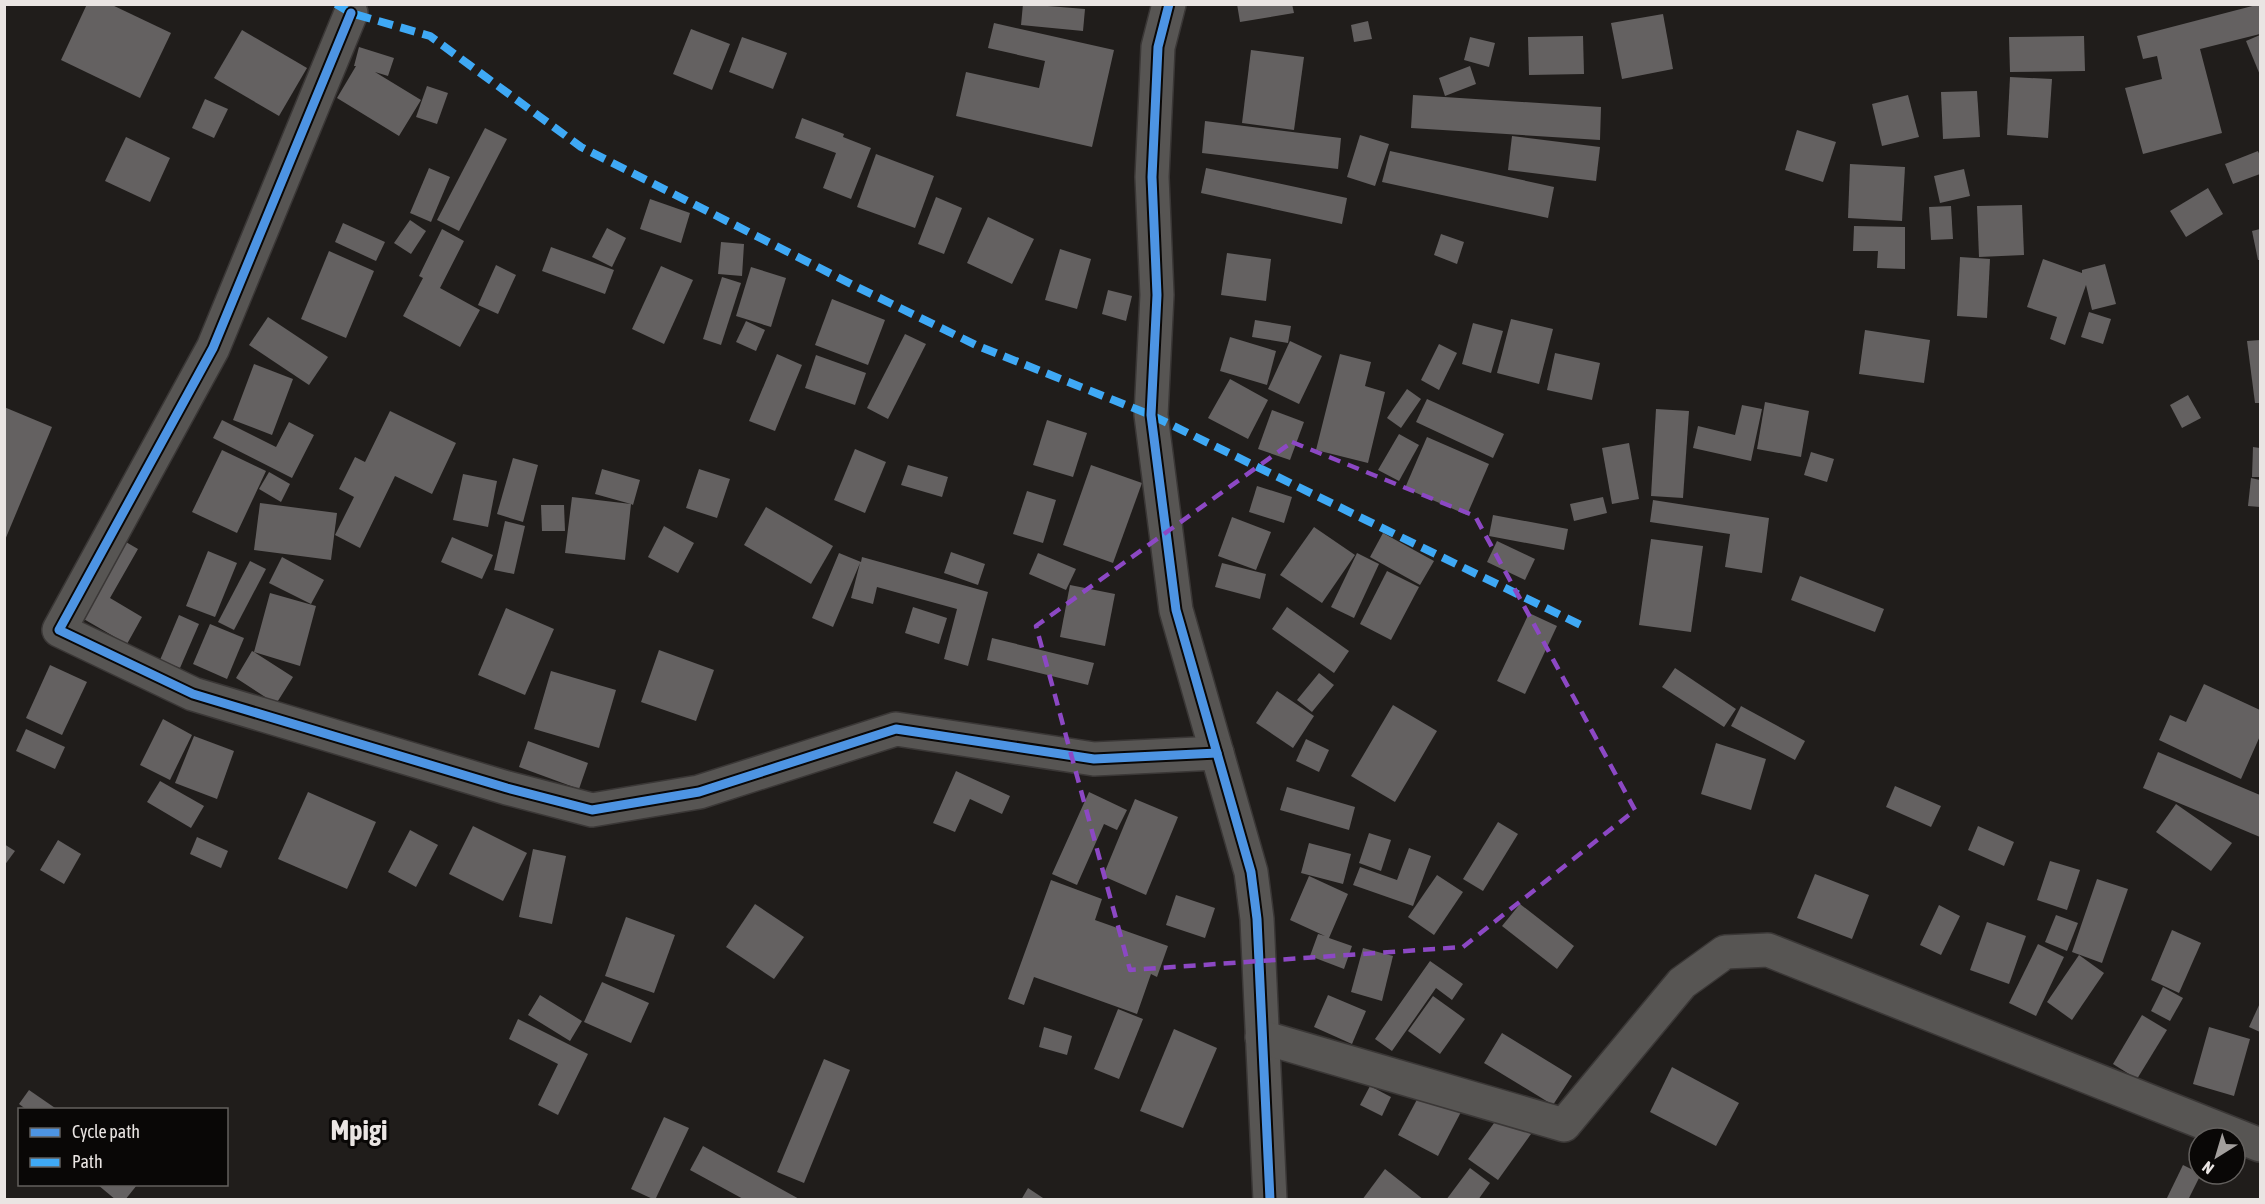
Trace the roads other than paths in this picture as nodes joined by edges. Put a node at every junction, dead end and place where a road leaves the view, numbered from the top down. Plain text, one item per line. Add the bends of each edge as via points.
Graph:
1 (1169, 4) edge
2 (351, 13) dead end
3 (1217, 753) junction
4 (1262, 1036) junction
5 (2260, 1145) edge
6 (1270, 1200) edge

1 - 3 street via 1158,47 1152,177 1157,295 1151,415 1176,610
2 - 3 street via 213,348 59,630 193,694 592,810 699,792 896,729 1094,759
3 - 4 street via 1251,872
4 - 5 street via 1564,1125 1682,983 1725,952 1768,950
4 - 6 street

